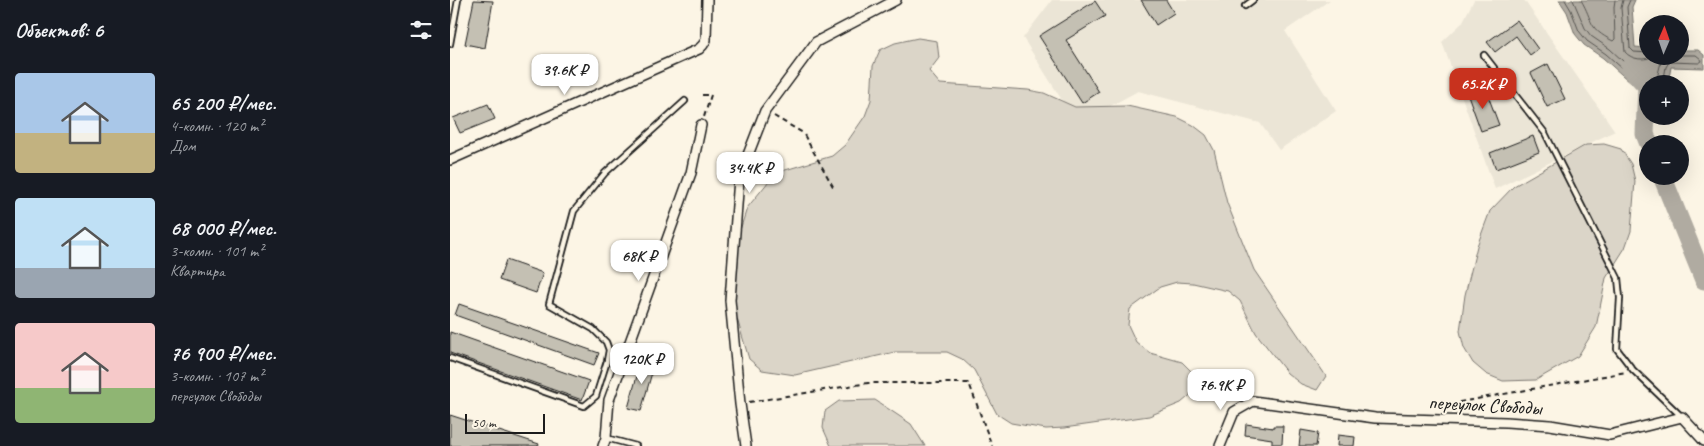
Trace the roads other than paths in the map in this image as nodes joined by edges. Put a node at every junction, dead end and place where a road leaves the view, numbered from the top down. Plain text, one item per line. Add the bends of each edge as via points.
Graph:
1 (458, 0) edge
2 (707, 0) edge
3 (896, 0) edge
4 (1254, 0) edge
5 (1245, 6) dead end
6 (450, 44) edge
7 (1484, 54) dead end
8 (686, 101) dead end
9 (701, 125) road end
10 (450, 160) edge
11 (450, 358) edge
12 (596, 396) junction
13 (609, 400) junction
14 (1682, 417) junction
15 (1704, 441) edge
16 (605, 442) edge
17 (636, 446) edge
18 (746, 446) edge
19 (1220, 446) edge

1 - 6 lane
2 - 10 street via 706,40 690,54
3 - 18 street via 816,42 765,110 739,178 730,300
4 - 5 lane
7 - 14 lane via 1545,133 1618,278 1617,349
8 - 12 lane via 605,174 574,211 549,304 593,329 606,342 607,361
9 - 13 street via 691,172
11 - 12 lane via 584,406
12 - 13 lane
13 - 16 street
14 - 15 street
14 - 19 street, переулок Свободы via 1610,435 1550,425 1375,418 1253,401 1234,412
16 - 17 lane

